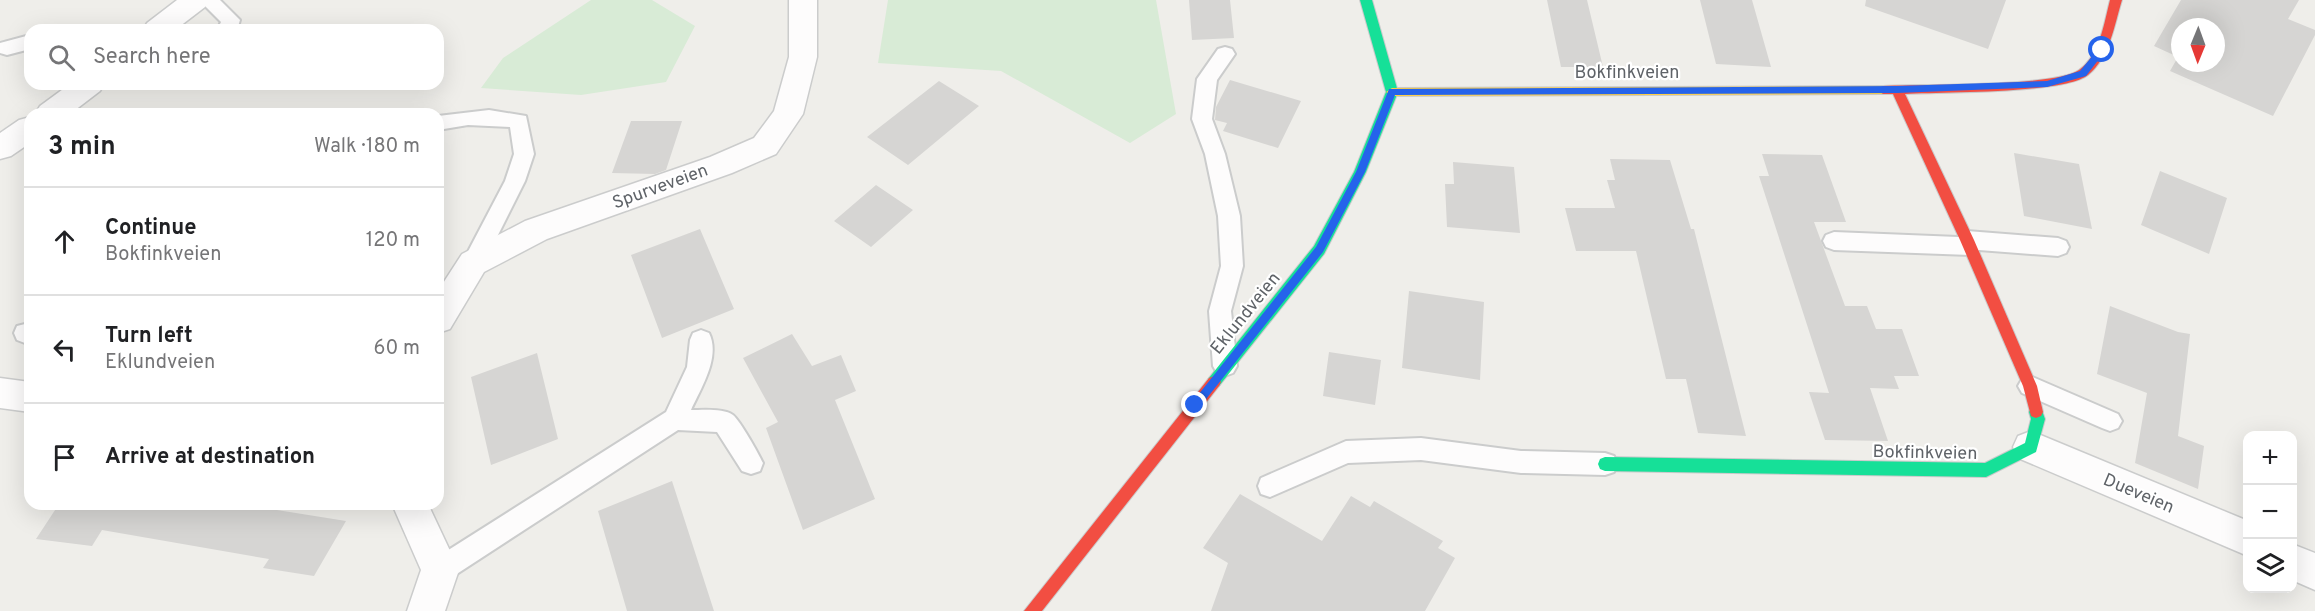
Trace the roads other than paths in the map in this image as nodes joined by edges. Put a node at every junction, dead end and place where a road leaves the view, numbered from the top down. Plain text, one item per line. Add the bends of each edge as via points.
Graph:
1 (195, 0) edge
2 (208, 0) edge
3 (803, 0) edge
4 (1366, 0) edge
5 (2116, 0) edge
6 (165, 24) edge
7 (229, 24) edge
8 (24, 44) edge
9 (7, 48) dead end
10 (1225, 54) dead end
11 (82, 90) edge
12 (1897, 90) junction
13 (1392, 92) junction
14 (58, 108) edge
15 (444, 121) edge
16 (24, 132) edge
17 (0, 148) edge
18 (1834, 241) dead end
19 (1969, 243) junction
20 (2058, 247) dead end
21 (473, 263) junction
22 (444, 309) edge
23 (701, 340) dead end
24 (1225, 366) junction
25 (2030, 386) junction
26 (0, 393) edge
27 (24, 396) edge
28 (675, 418) junction
29 (2110, 421) dead end
30 (2031, 447) junction
31 (751, 463) dead end
32 (1605, 464) joint
33 (1270, 486) dead end
34 (413, 510) edge
35 (2243, 537) edge
36 (2297, 563) edge
37 (440, 570) junction
38 (2315, 572) edge
39 (426, 611) edge
40 (1032, 611) edge

1 - 6 street
2 - 7 lane via 231,20
3 - 21 street, Spurveveien via 803,57 788,114 765,146 536,230
4 - 13 street
5 - 12 street, Bokfinkveien via 2102,50 2083,74 2047,84
8 - 9 lane
10 - 24 lane via 1207,79 1202,119 1215,154 1229,216 1232,266 1220,311
11 - 14 street
12 - 13 street, Bokfinkveien
12 - 19 street
13 - 24 street, Eklundveien via 1360,172 1319,250
15 - 21 lane via 494,117 519,121 524,154 515,181
16 - 17 street
18 - 19 lane
19 - 20 lane
19 - 25 street
21 - 22 street
23 - 28 lane via 699,367
24 - 40 street, Eklundveien
25 - 29 lane
25 - 30 street via 2038,419
26 - 27 street
28 - 31 lane via 724,422
28 - 37 lane
30 - 32 street, Bokfinkveien via 1986,471
30 - 35 street, Dueveien
32 - 33 lane via 1521,462 1421,449 1346,452
34 - 37 street
36 - 38 street
37 - 39 street

